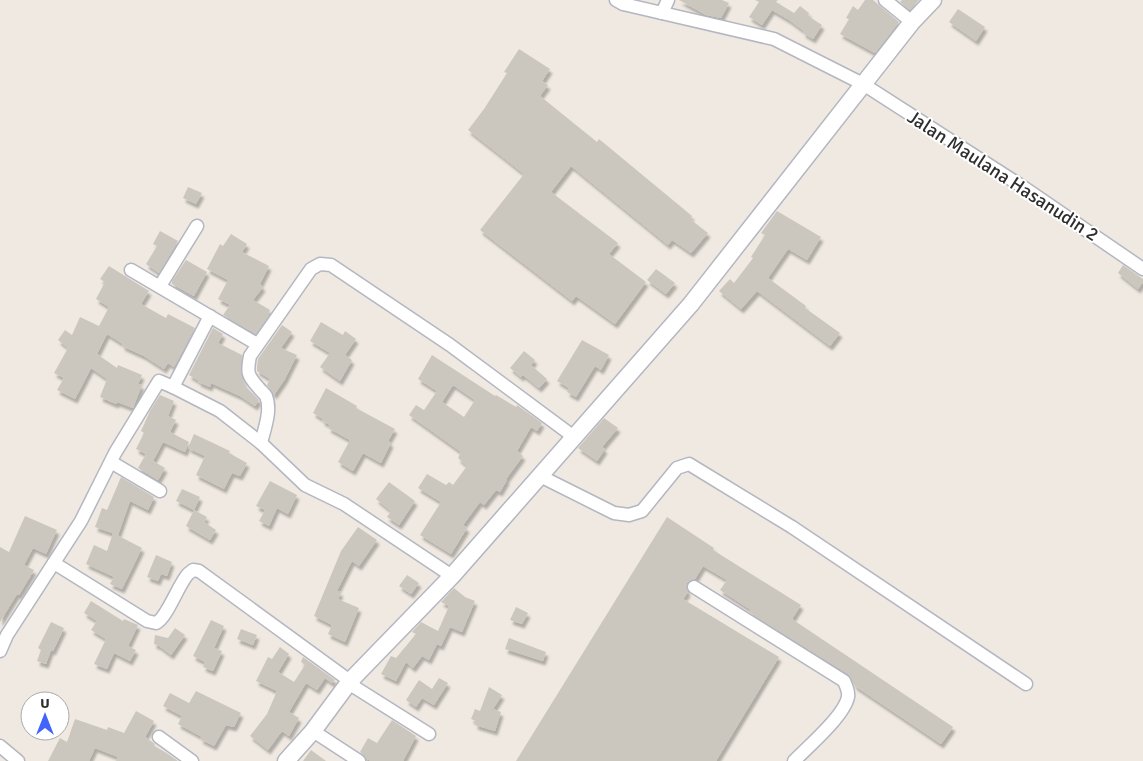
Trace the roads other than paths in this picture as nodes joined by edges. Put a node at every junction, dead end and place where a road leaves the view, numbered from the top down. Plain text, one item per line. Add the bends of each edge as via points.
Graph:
1 (668, 0) edge
2 (885, 0) edge
3 (932, 0) edge
4 (621, 1) edge
5 (662, 13) junction
6 (912, 22) junction
7 (863, 84) junction
8 (197, 226) dead end
9 (1143, 269) edge
10 (131, 270) dead end
11 (160, 286) junction
12 (210, 316) junction
13 (257, 344) junction
14 (173, 387) junction
15 (574, 437) junction
16 (261, 443) junction
17 (111, 462) junction
18 (540, 476) junction
19 (160, 491) dead end
20 (54, 563) junction
21 (452, 576) junction
22 (694, 588) dead end
23 (4, 633) edge
24 (0, 651) edge
25 (350, 681) junction
26 (1026, 684) dead end
27 (313, 731) junction
28 (428, 734) dead end
29 (159, 737) dead end
30 (0, 746) edge
31 (18, 761) edge
32 (192, 761) edge
33 (286, 761) edge
34 (359, 761) edge
35 (794, 761) edge

1 - 5 street
2 - 6 street
3 - 6 street
4 - 5 street, Jalan Maulana Hasanudin 2
5 - 7 street, Jalan Maulana Hasanudin 2 via 774,39
6 - 7 street
7 - 9 street, Jalan Maulana Hasanudin 2
7 - 15 street via 691,304
8 - 11 street
10 - 11 street
11 - 12 street
12 - 13 street
12 - 14 street
13 - 15 street via 311,269 320,264 332,265 450,345
13 - 16 street via 247,369 249,378 266,396 268,412
14 - 16 street via 220,411
14 - 17 street via 159,381
15 - 18 street
16 - 21 street via 305,485 344,504
17 - 19 street
17 - 20 street via 81,521
18 - 21 street
18 - 26 street via 614,513 629,515 642,511 677,468 689,464 792,527
20 - 23 street
20 - 25 street via 147,621 156,623 188,574 193,570 199,571
21 - 25 street
22 - 35 street via 844,681 848,690 845,705
23 - 24 street
25 - 27 street
25 - 28 street
27 - 33 street
27 - 34 street
29 - 32 street
30 - 31 street

